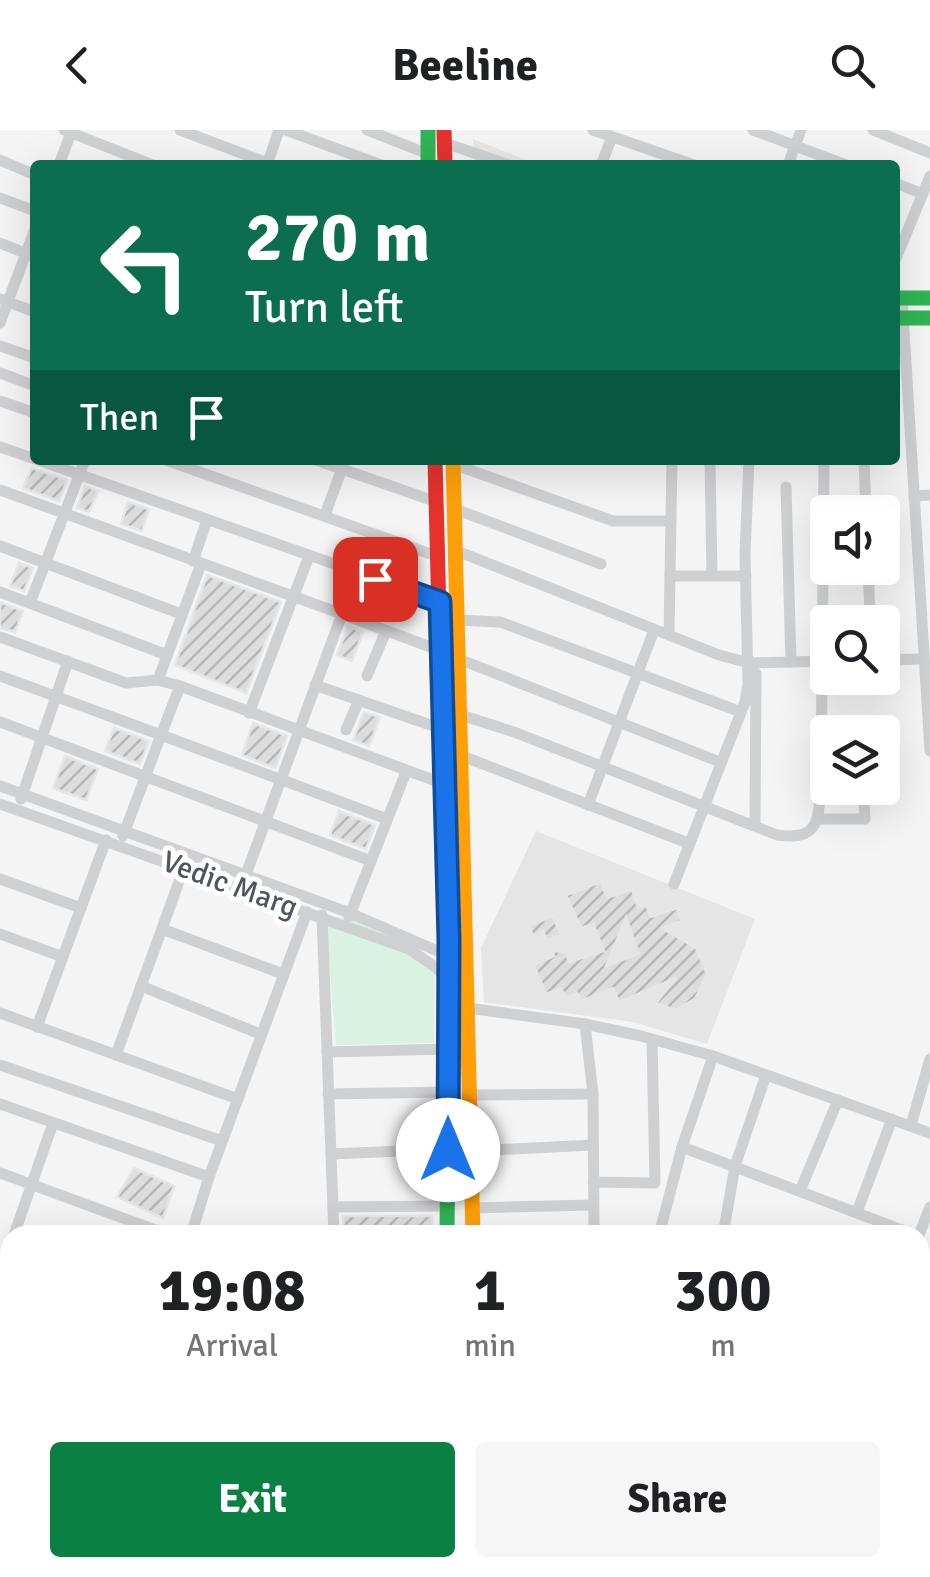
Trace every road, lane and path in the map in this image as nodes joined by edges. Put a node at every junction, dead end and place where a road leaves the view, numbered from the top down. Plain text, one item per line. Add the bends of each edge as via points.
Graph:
1 (180, 130) edge
2 (282, 130) edge
3 (368, 130) edge
4 (428, 130) edge
5 (593, 130) edge
6 (753, 130) edge
7 (801, 130) edge
8 (873, 130) edge
9 (69, 131) edge
10 (444, 137) edge
11 (612, 137) junction
12 (796, 146) junction
13 (930, 153) edge
14 (428, 159) edge
15 (0, 160) edge
16 (60, 160) edge
17 (140, 160) edge
18 (259, 160) edge
19 (271, 160) edge
20 (367, 160) edge
21 (497, 160) edge
22 (603, 160) edge
23 (679, 160) edge
24 (790, 160) edge
25 (833, 160) edge
26 (30, 173) edge
27 (930, 176) edge
28 (900, 185) edge
29 (923, 194) junction
30 (0, 198) edge
31 (30, 209) edge
32 (900, 237) edge
33 (0, 243) edge
34 (30, 255) edge
35 (900, 298) edge
36 (930, 298) edge
37 (4, 300) edge
38 (30, 310) edge
39 (900, 318) edge
40 (930, 318) edge
41 (0, 323) edge
42 (0, 346) edge
43 (900, 349) edge
44 (30, 356) edge
45 (0, 374) edge
46 (30, 384) edge
47 (0, 401) edge
48 (902, 410) edge
49 (30, 411) edge
50 (0, 447) edge
51 (30, 458) edge
52 (52, 465) edge
53 (84, 465) edge
54 (180, 465) edge
55 (343, 465) edge
56 (345, 465) edge
57 (433, 465) edge
58 (453, 465) edge
59 (461, 465) edge
60 (672, 465) edge
61 (710, 465) edge
62 (749, 465) edge
63 (824, 465) edge
64 (864, 465) edge
65 (80, 474) junction
66 (786, 487) dead end
67 (0, 490) edge
68 (865, 495) edge
69 (930, 495) edge
70 (914, 496) junction
71 (437, 502) junction
72 (455, 509) junction
73 (64, 514) junction
74 (324, 515) junction
75 (207, 520) junction
76 (671, 521) junction
77 (0, 546) edge
78 (457, 551) junction
79 (310, 556) junction
80 (439, 557) junction
81 (197, 562) junction
82 (45, 563) junction
83 (601, 564) dead end
84 (670, 576) junction
85 (712, 576) junction
86 (746, 576) junction
87 (0, 592) edge
88 (294, 597) junction
89 (440, 602) junction
90 (30, 603) junction
91 (825, 605) edge
92 (181, 614) junction
93 (342, 614) junction
94 (458, 620) junction
95 (654, 630) junction
96 (386, 631) junction
97 (669, 635) junction
98 (0, 637) edge
99 (441, 651) junction
100 (167, 655) junction
101 (922, 659) junction
102 (459, 660) junction
103 (900, 660) edge
104 (68, 661) junction
105 (810, 661) edge
106 (791, 662) junction
107 (749, 663) junction
108 (638, 673) junction
109 (0, 676) edge
110 (367, 676) dead end
111 (158, 680) junction
112 (315, 685) junction
113 (180, 686) junction
114 (54, 697) junction
115 (359, 700) junction
116 (741, 712) junction
117 (250, 713) junction
118 (460, 715) junction
119 (619, 720) junction
120 (0, 722) edge
121 (442, 728) junction
122 (346, 730) dead end
123 (297, 731) junction
124 (929, 732) edge
125 (162, 736) junction
126 (40, 737) junction
127 (930, 751) edge
128 (462, 756) junction
129 (720, 762) junction
130 (603, 766) junction
131 (406, 772) junction
132 (146, 778) junction
133 (280, 780) junction
134 (444, 784) junction
135 (0, 786) edge
136 (22, 794) junction
137 (0, 804) edge
138 (588, 805) junction
139 (818, 805) edge
140 (864, 805) edge
141 (703, 806) junction
142 (18, 810) junction
143 (387, 819) junction
144 (266, 820) junction
145 (817, 820) junction
146 (755, 826) junction
147 (126, 829) junction
148 (106, 840) junction
149 (688, 843) junction
150 (120, 845) junction
151 (371, 861) junction
152 (184, 868) junction
153 (246, 874) junction
154 (0, 880) edge
155 (674, 884) dead end
156 (241, 888) junction
157 (324, 903) junction
158 (81, 908) junction
159 (307, 912) junction
160 (322, 917) junction
161 (348, 919) junction
162 (162, 929) junction
163 (0, 934) edge
164 (448, 956) junction
165 (64, 957) junction
166 (283, 974) junction
167 (448, 982) junction
168 (141, 986) junction
169 (468, 1008) junction
170 (0, 1013) edge
171 (585, 1024) junction
172 (37, 1027) junction
173 (260, 1034) junction
174 (652, 1039) junction
175 (448, 1049) junction
176 (327, 1052) junction
177 (116, 1055) junction
178 (713, 1056) junction
179 (930, 1060) edge
180 (0, 1065) edge
181 (766, 1075) junction
182 (448, 1092) junction
183 (328, 1094) junction
184 (593, 1094) junction
185 (470, 1095) junction
186 (238, 1098) junction
187 (838, 1100) junction
188 (0, 1104) edge
189 (892, 1119) junction
190 (53, 1123) junction
191 (911, 1125) junction
192 (930, 1133) edge
193 (222, 1141) junction
194 (593, 1145) junction
195 (682, 1147) junction
196 (448, 1150) junction
197 (471, 1151) junction
198 (331, 1154) junction
199 (735, 1166) junction
200 (0, 1173) edge
201 (209, 1178) junction
202 (593, 1182) junction
203 (32, 1185) junction
204 (800, 1191) junction
205 (593, 1205) junction
206 (448, 1206) junction
207 (333, 1207) junction
208 (472, 1208) junction
209 (856, 1212) junction
210 (18, 1225) edge
211 (142, 1225) edge
212 (194, 1225) edge
213 (334, 1225) edge
214 (447, 1225) edge
215 (473, 1225) edge
216 (594, 1225) edge
217 (662, 1225) edge
218 (724, 1225) edge
219 (890, 1225) edge
220 (930, 1562) edge
221 (930, 1570) edge

1 - 18 street
2 - 19 street
2 - 20 street
3 - 14 street
4 - 14 main road
5 - 11 street
6 - 12 street
7 - 12 street
8 - 13 street
9 - 16 street
9 - 17 street
10 - 21 street
11 - 22 street
11 - 23 street
12 - 24 street
12 - 25 street
15 - 26 street
27 - 29 street
28 - 29 street
29 - 32 street
30 - 31 street
33 - 34 street
34 - 37 street
35 - 36 main road
37 - 38 street
37 - 41 street
39 - 40 main road
42 - 44 street
43 - 48 street
45 - 46 street
47 - 49 street
48 - 70 street
50 - 51 street
52 - 65 street
53 - 65 street
54 - 74 street
55 - 74 street
56 - 71 street
57 - 71 main road
58 - 72 main road
59 - 76 street via 613,521
60 - 76 street
61 - 85 street
62 - 86 street
63 - 91 street
64 - 68 street
65 - 73 street
65 - 75 street
66 - 106 street
67 - 73 street
69 - 70 street
70 - 101 street
71 - 80 main road
72 - 78 main road
72 - 83 street
73 - 81 street
73 - 82 street
74 - 80 street
75 - 79 street
75 - 81 street
76 - 84 street
77 - 82 street
78 - 94 main road
78 - 95 street
79 - 88 street
79 - 89 street
80 - 89 main road
81 - 88 street
81 - 92 street
82 - 90 street
82 - 92 street
84 - 85 street
84 - 97 street
85 - 86 street
86 - 107 street
87 - 90 street
88 - 93 street
88 - 117 street
89 - 99 main road
90 - 100 street
92 - 100 street
93 - 96 street
93 - 112 street
94 - 102 main road
94 - 108 street via 500,622
95 - 97 street
95 - 108 street
96 - 99 street
96 - 110 street
97 - 107 street
98 - 104 street
99 - 121 main road
100 - 111 street
101 - 103 street
101 - 124 street
102 - 118 main road
102 - 119 street
104 - 111 street via 126,683
104 - 114 street
105 - 106 street
106 - 107 street
107 - 116 street
107 - 146 street via 756,674
108 - 116 street
108 - 119 street
109 - 114 street
111 - 113 street
112 - 115 street
112 - 123 street
113 - 117 street
113 - 125 street
114 - 125 street
114 - 126 street
115 - 121 street
115 - 122 street
116 - 129 street
117 - 123 street
118 - 128 main road
118 - 130 street
119 - 129 street
119 - 130 street
120 - 126 street
121 - 134 main road
123 - 131 street
123 - 133 street
124 - 127 street
125 - 132 street
125 - 133 street
126 - 132 street
126 - 136 street
128 - 138 street
128 - 169 main road
129 - 141 street
130 - 138 street
130 - 141 street
131 - 134 street
131 - 143 street
132 - 144 street
132 - 147 street
133 - 143 street
133 - 144 street
134 - 164 main road
135 - 136 street, Vedic Marg
136 - 142 street
136 - 147 street, Vedic Marg
137 - 142 street, Vedic Marg
138 - 149 street
139 - 145 street
140 - 145 street via 865,819
141 - 146 street
141 - 149 street
142 - 148 street, Vedic Marg
143 - 151 street
144 - 151 street
144 - 153 street
145 - 146 street via 797,838
147 - 150 street
147 - 153 street, Vedic Marg
148 - 150 street, Vedic Marg
148 - 158 street
149 - 155 street
150 - 152 street, Vedic Marg
151 - 161 street
152 - 156 street, Vedic Marg
152 - 162 street
153 - 156 street
153 - 157 street, Vedic Marg
154 - 158 street
156 - 159 street, Vedic Marg
157 - 160 street
157 - 161 street, Vedic Marg
158 - 165 street
159 - 160 street, Vedic Marg
159 - 166 street
160 - 161 street, Vedic Marg
160 - 176 street
161 - 164 street, Vedic Marg
161 - 167 street, Vedic Marg via 409,948
162 - 166 street
162 - 168 street
163 - 165 street
164 - 167 main road
165 - 172 street
166 - 173 street
167 - 175 main road
168 - 173 street
168 - 177 street
169 - 171 street
169 - 185 main road
170 - 172 street
171 - 174 street
171 - 184 street
172 - 177 street
173 - 186 street
174 - 178 street
174 - 202 street via 656,1182
175 - 176 street
175 - 182 main road
176 - 183 street
177 - 186 street
178 - 181 street
178 - 195 street
179 - 191 street
180 - 193 street
181 - 187 street
181 - 199 street
182 - 183 street
182 - 196 main road
183 - 198 street
184 - 185 street
184 - 194 street
185 - 197 main road
186 - 193 street
187 - 189 street
187 - 204 street
188 - 190 street
189 - 191 street
189 - 209 street
190 - 201 street
190 - 203 street
191 - 192 street
193 - 201 street
194 - 197 street
194 - 202 street
195 - 199 street
195 - 217 street
196 - 198 street
196 - 206 main road
197 - 208 main road
198 - 207 street
199 - 204 street
199 - 218 street
200 - 203 street
201 - 212 street
202 - 205 street
203 - 210 street
203 - 211 street
204 - 209 street
205 - 208 street
205 - 216 street
206 - 207 street
206 - 214 main road
207 - 213 street
208 - 215 main road
209 - 219 street
220 - 221 street

